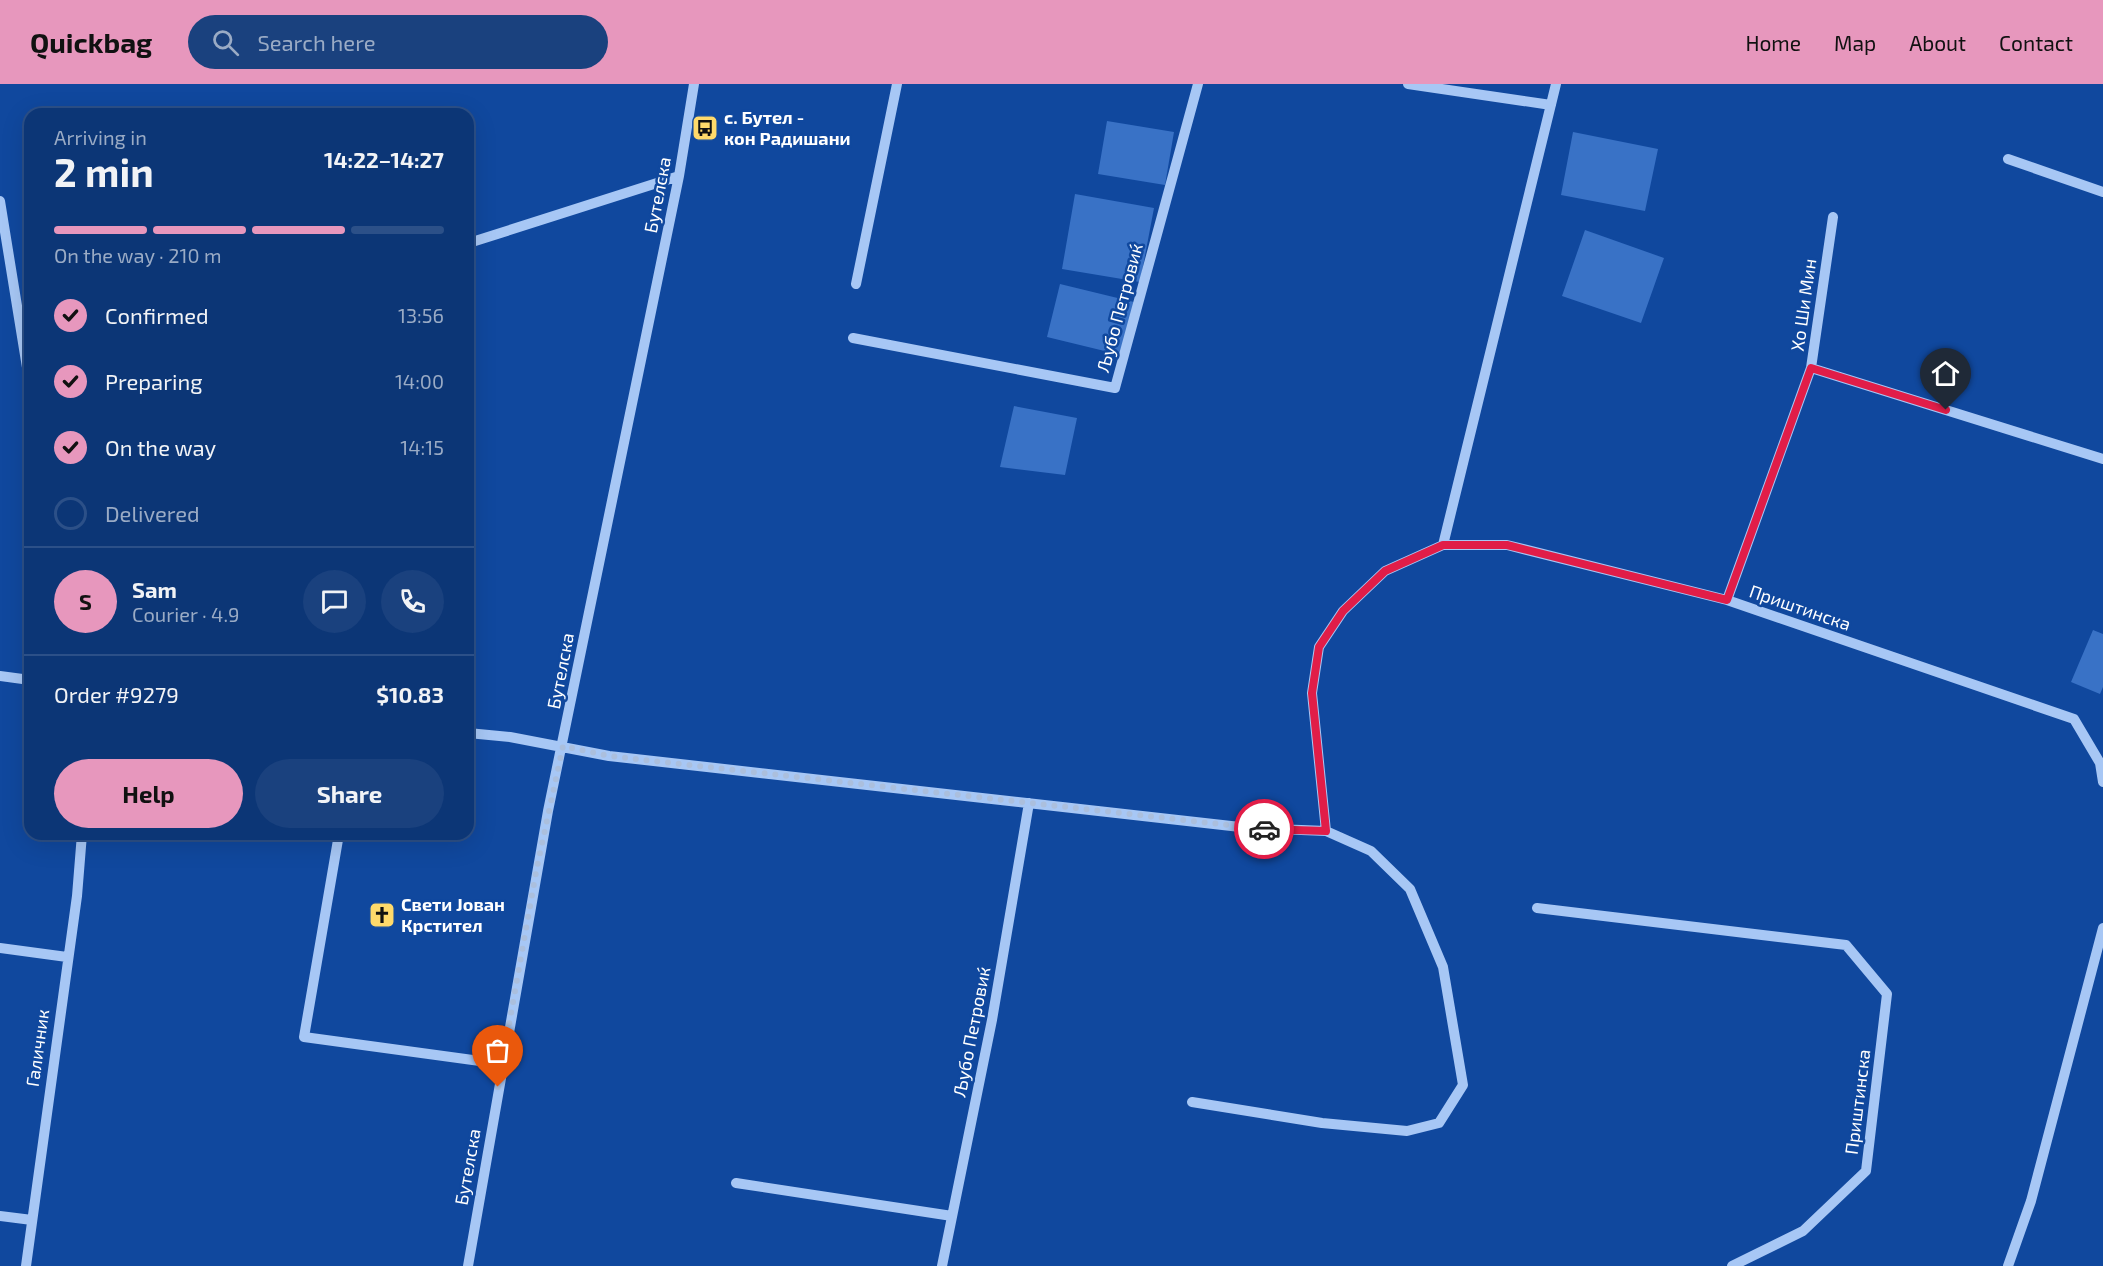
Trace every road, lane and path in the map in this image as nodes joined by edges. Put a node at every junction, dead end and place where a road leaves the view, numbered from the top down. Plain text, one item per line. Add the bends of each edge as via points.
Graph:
1 (694, 84) edge
2 (897, 84) edge
3 (1198, 84) edge
4 (1408, 84) edge
5 (1556, 84) edge
6 (1551, 105) junction
7 (2008, 159) dead end
8 (679, 176) junction
9 (2103, 192) edge
10 (0, 201) edge
11 (1833, 217) dead end
12 (474, 241) edge
13 (856, 284) dead end
14 (24, 315) edge
15 (853, 339) dead end
16 (1811, 368) junction
17 (2103, 459) edge
18 (1443, 545) junction
19 (1727, 600) junction
20 (0, 676) edge
21 (24, 679) edge
22 (474, 734) edge
23 (563, 746) junction
24 (2103, 782) edge
25 (1029, 802) junction
26 (1326, 831) junction
27 (82, 840) edge
28 (338, 840) edge
29 (1537, 908) dead end
30 (2103, 928) edge
31 (0, 948) edge
32 (67, 957) junction
33 (502, 1064) junction
34 (1192, 1102) dead end
35 (736, 1183) dead end
36 (0, 1216) edge
37 (952, 1216) junction
38 (32, 1220) junction
39 (26, 1266) edge
40 (468, 1266) edge
41 (942, 1266) edge
42 (1732, 1266) edge
43 (2008, 1266) edge

1 - 8 street, Бутелска
2 - 13 street
3 - 15 street, Љубо Петровиќ via 1115,388
4 - 6 street
5 - 6 street
6 - 18 street
7 - 9 street
8 - 12 street
8 - 23 street, Бутелска
10 - 14 street
11 - 16 street, Хо Ши Мин
16 - 17 street
16 - 19 street, Хо Ши Мин
18 - 19 street, Приштинска via 1507,545
18 - 26 street, Приштинска via 1385,571 1343,611 1319,647 1312,693
19 - 24 street, Приштинска via 2074,719 2100,763
20 - 21 street
22 - 23 street
23 - 25 street via 609,756
23 - 33 street, Бутелска
25 - 26 street via 1249,828
25 - 37 street, Љубо Петровиќ via 992,1020
26 - 34 street via 1371,851 1410,889 1443,967 1463,1085 1439,1123 1407,1131 1322,1123
27 - 32 street, Галичник
28 - 33 street via 304,1037
29 - 42 street, Приштинска via 1846,945 1887,994 1866,1171 1803,1231
30 - 43 street via 2031,1201
31 - 32 street
32 - 38 street, Галичник
33 - 40 street, Бутелска
35 - 37 street
36 - 38 street
37 - 41 street, Љубо Петровиќ
38 - 39 street, Галичник

